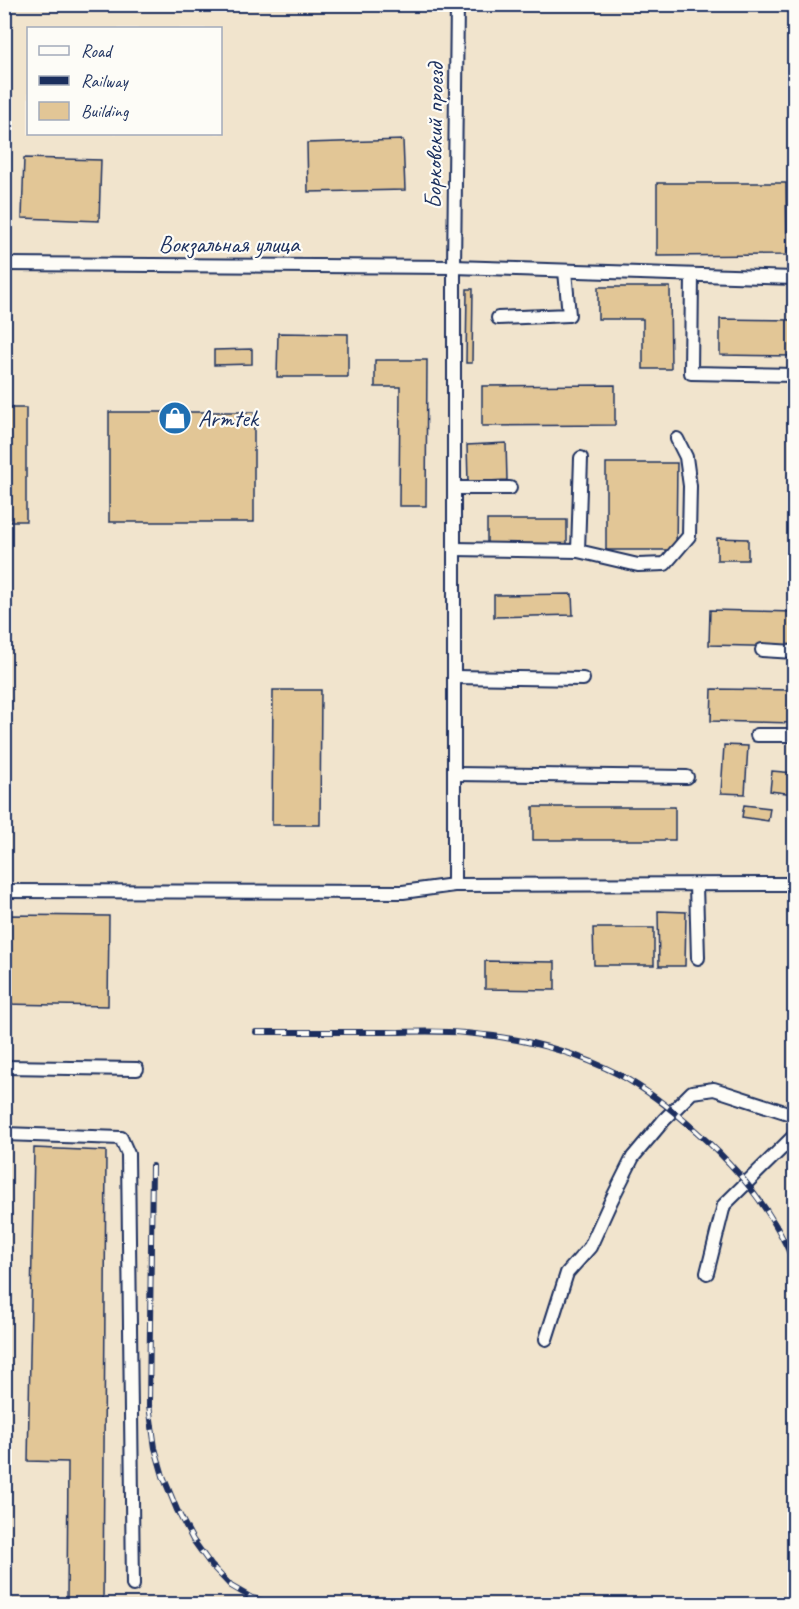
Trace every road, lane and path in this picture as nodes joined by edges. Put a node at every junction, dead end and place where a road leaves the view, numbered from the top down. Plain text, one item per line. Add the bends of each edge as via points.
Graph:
1 (457, 4) edge
2 (4, 264) edge
3 (454, 267) junction
4 (565, 271) junction
5 (692, 275) junction
6 (795, 278) edge
7 (498, 318) dead end
8 (795, 375) edge
9 (677, 439) dead end
10 (580, 458) dead end
11 (454, 488) junction
12 (510, 488) dead end
13 (454, 549) junction
14 (578, 551) junction
15 (762, 650) dead end
16 (795, 652) edge
17 (454, 677) junction
18 (584, 679) dead end
19 (757, 735) dead end
20 (795, 735) edge
21 (454, 774) junction
22 (687, 777) dead end
23 (454, 885) junction
24 (696, 885) junction
25 (795, 885) edge
26 (4, 891) edge
27 (698, 958) dead end
28 (4, 1067) edge
29 (137, 1069) dead end
30 (795, 1115) edge
31 (4, 1134) edge
32 (795, 1136) edge
33 (707, 1273) dead end
34 (546, 1339) dead end
35 (133, 1585) dead end

1 - 3 street, Борковский проезд
2 - 3 street, Вокзальная улица
3 - 4 street, Вокзальная улица
3 - 11 street, Борковский проезд
4 - 5 street, Вокзальная улица
4 - 7 street via 569,315
5 - 6 street, Вокзальная улица
5 - 8 street via 691,373
9 - 14 street via 686,457 690,486 689,536 665,564 638,565
10 - 14 street
11 - 12 street
11 - 13 street, Борковский проезд
13 - 14 street
13 - 17 street, Борковский проезд
15 - 16 street
17 - 18 street
17 - 21 street, Борковский проезд
19 - 20 street
21 - 22 street
21 - 23 street, Борковский проезд
23 - 24 street
23 - 26 street via 403,892
24 - 25 street
24 - 27 street
28 - 29 street
30 - 34 street via 714,1089 692,1092 633,1157 590,1247 567,1273
31 - 35 street via 121,1138 128,1154
32 - 33 street via 723,1205

